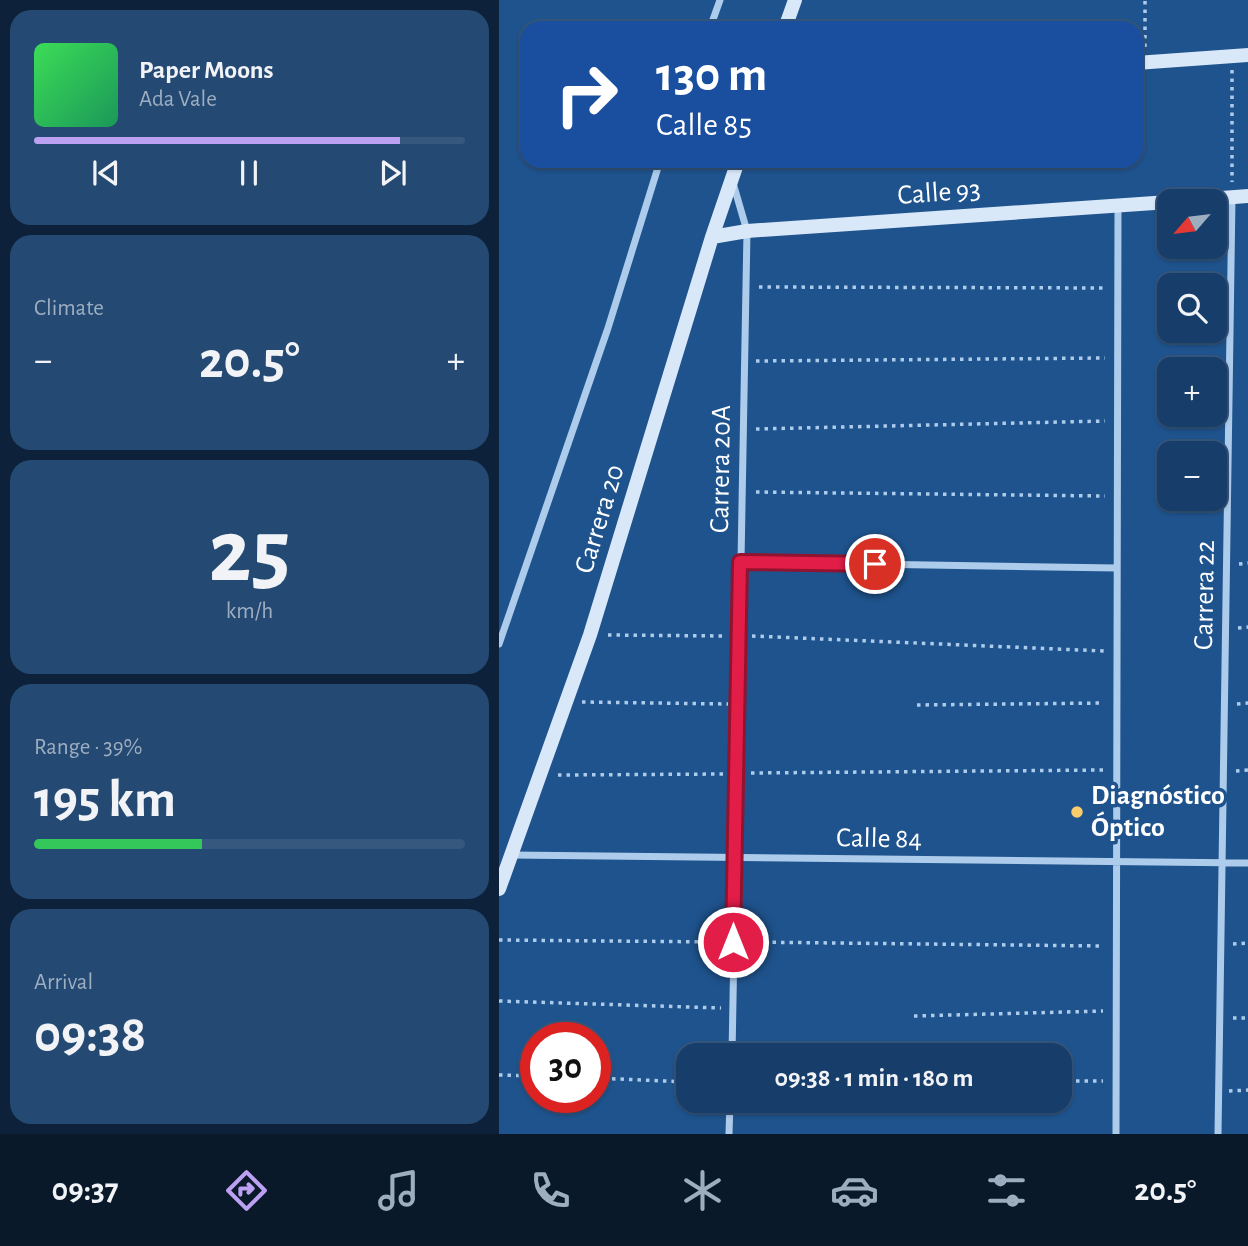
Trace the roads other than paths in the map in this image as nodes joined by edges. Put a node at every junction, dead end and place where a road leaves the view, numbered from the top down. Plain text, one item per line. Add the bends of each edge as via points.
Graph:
1 (720, 0) edge
2 (795, 0) edge
3 (712, 21) edge
4 (788, 21) edge
5 (1248, 55) edge
6 (1143, 63) edge
7 (658, 168) edge
8 (736, 168) edge
9 (732, 179) junction
10 (1248, 197) edge
11 (1227, 198) edge
12 (1232, 198) junction
13 (1157, 203) edge
14 (1118, 205) junction
15 (746, 231) junction
16 (712, 237) junction
17 (740, 562) junction
18 (1117, 568) junction
19 (499, 644) edge
20 (510, 855) junction
21 (734, 858) junction
22 (1116, 863) junction
23 (1248, 863) edge
24 (1222, 865) junction
25 (499, 889) edge
26 (732, 1043) edge
27 (730, 1113) edge
28 (729, 1134) edge
29 (1116, 1134) edge
30 (1218, 1134) edge

1 - 3 street
2 - 4 street
5 - 6 street
7 - 19 street
8 - 9 street, Carrera 20
9 - 15 street, Carrera 20A
9 - 16 street, Carrera 20
10 - 12 street
11 - 12 street
12 - 24 street, Carrera 22
13 - 14 street, Calle 93
14 - 15 street, Calle 93
14 - 18 street
15 - 16 street, Calle 93
15 - 17 street, Carrera 20A
16 - 20 street, Carrera 20 via 590,635
17 - 18 street
17 - 21 street, Carrera 20A
18 - 22 street
20 - 21 street, Calle 84
20 - 25 street, Carrera 20
21 - 22 street, Calle 84
21 - 26 street, Carrera 20A
22 - 24 street, Calle 84
22 - 29 street
23 - 24 street, Calle 84
24 - 30 street, Carrera 22
27 - 28 street

